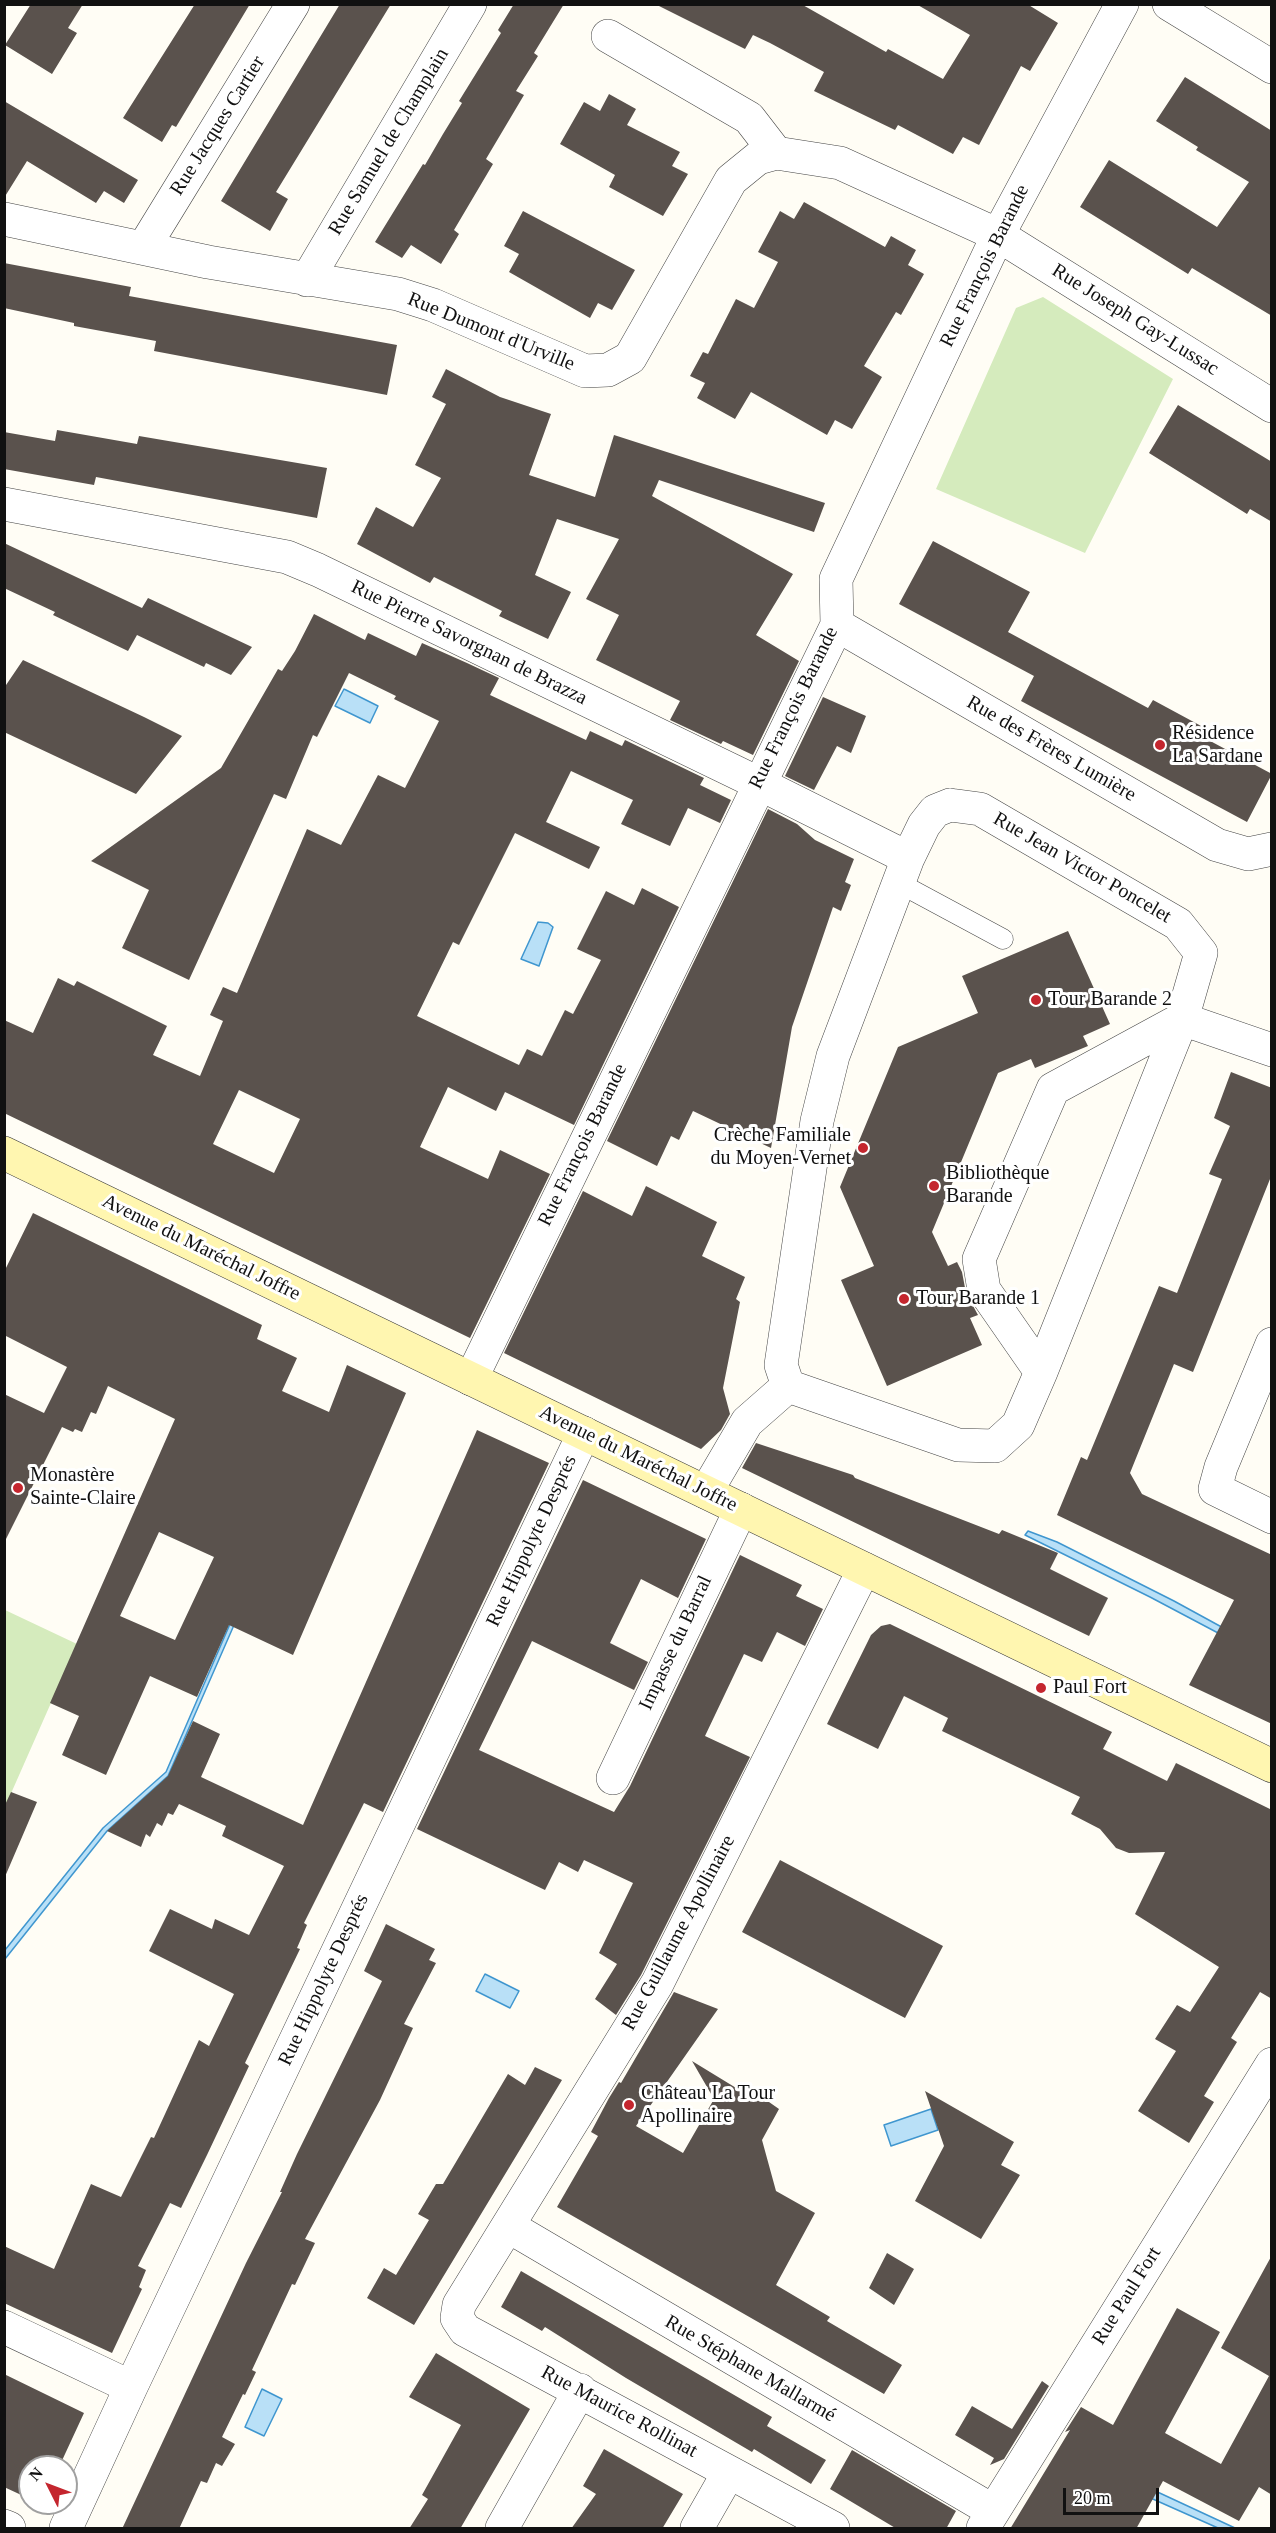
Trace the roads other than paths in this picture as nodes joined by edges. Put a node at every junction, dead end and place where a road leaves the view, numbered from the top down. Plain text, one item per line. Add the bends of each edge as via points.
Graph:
1 (293, 4) edge
2 (470, 4) edge
3 (1122, 4) edge
4 (1169, 4) edge
5 (608, 36) dead end
6 (1272, 67) edge
7 (777, 153) junction
8 (4, 219) edge
9 (998, 235) junction
10 (144, 247) junction
11 (307, 280) junction
12 (1272, 406) edge
13 (4, 504) edge
14 (837, 625) junction
15 (758, 783) junction
16 (1272, 849) edge
17 (902, 870) junction
18 (1003, 939) dead end
19 (1182, 1019) junction
20 (1272, 1050) edge
21 (4, 1153) edge
22 (1272, 1344) edge
23 (1041, 1372) junction
24 (784, 1376) junction
25 (471, 1379) junction
26 (584, 1433) junction
27 (706, 1492) junction
28 (741, 1509) junction
29 (1272, 1517) edge
30 (864, 1569) junction
31 (1272, 1766) edge
32 (613, 1778) dead end
33 (1272, 2064) edge
34 (508, 2226) junction
35 (457, 2318) joint
36 (4, 2327) edge
37 (131, 2387) junction
38 (580, 2390) junction
39 (729, 2472) junction
40 (988, 2520) edge
41 (4, 2526) edge
42 (9, 2529) edge
43 (66, 2529) edge
44 (502, 2529) edge
45 (697, 2529) edge
46 (833, 2529) edge

1 - 10 street, Rue Jacques Cartier
2 - 11 street, Rue Samuel de Champlain
3 - 9 street, Rue François Barande
4 - 6 street
5 - 7 street via 749,118
7 - 9 street via 840,163
7 - 11 street, Rue Dumont d'Urville via 758,158 731,180 630,358 608,370 585,370 398,294
8 - 10 street, Rue Dumont d'Urville
9 - 12 street, Rue Joseph Gay-Lussac
9 - 14 street, Rue François Barande via 836,579
10 - 11 street, Rue Dumont d'Urville
13 - 15 street, Rue Pierre Savorgnan de Brazza via 287,557
14 - 15 street, Rue François Barande
14 - 16 street, Rue des Frères Lumière via 1217,845 1248,854
15 - 17 street, Rue Pierre Savorgnan de Brazza
15 - 25 street, Rue François Barande
17 - 18 lane
17 - 19 street, Rue Jean Victor Poncelet via 935,811 950,805 980,809 1178,924 1201,952
17 - 24 street, Rue Jean Victor Poncelet via 833,1056 817,1121
19 - 20 street
19 - 23 street, Rue Jean Victor Poncelet
19 - 23 street via 1053,1089 990,1229 979,1259 984,1290
21 - 25 main road, Avenue du Maréchal Joffre
22 - 29 street via 1215,1489
23 - 24 street, Rue Jean Victor Poncelet via 1018,1425 995,1446 958,1445
24 - 27 street via 747,1422
25 - 26 main road, Avenue du Maréchal Joffre
26 - 27 main road, Avenue du Maréchal Joffre
26 - 37 street, Rue Hippolyte Després
27 - 28 main road, Avenue du Maréchal Joffre
28 - 30 main road, Avenue du Maréchal Joffre
28 - 32 street, Impasse du Barral
30 - 31 main road, Avenue du Maréchal Joffre
30 - 34 street, Rue Guillaume Apollinaire via 657,1984
33 - 40 street, Rue Paul Fort
34 - 35 street, Rue Guillaume Apollinaire via 459,2305
34 - 40 street, Rue Stéphane Mallarmé
35 - 38 street, Rue Maurice Rollinat via 465,2330
36 - 37 street
37 - 43 street, Rue Hippolyte Després
38 - 39 street, Rue Maurice Rollinat
38 - 44 street
39 - 45 street
39 - 46 street, Rue Maurice Rollinat
41 - 42 street

